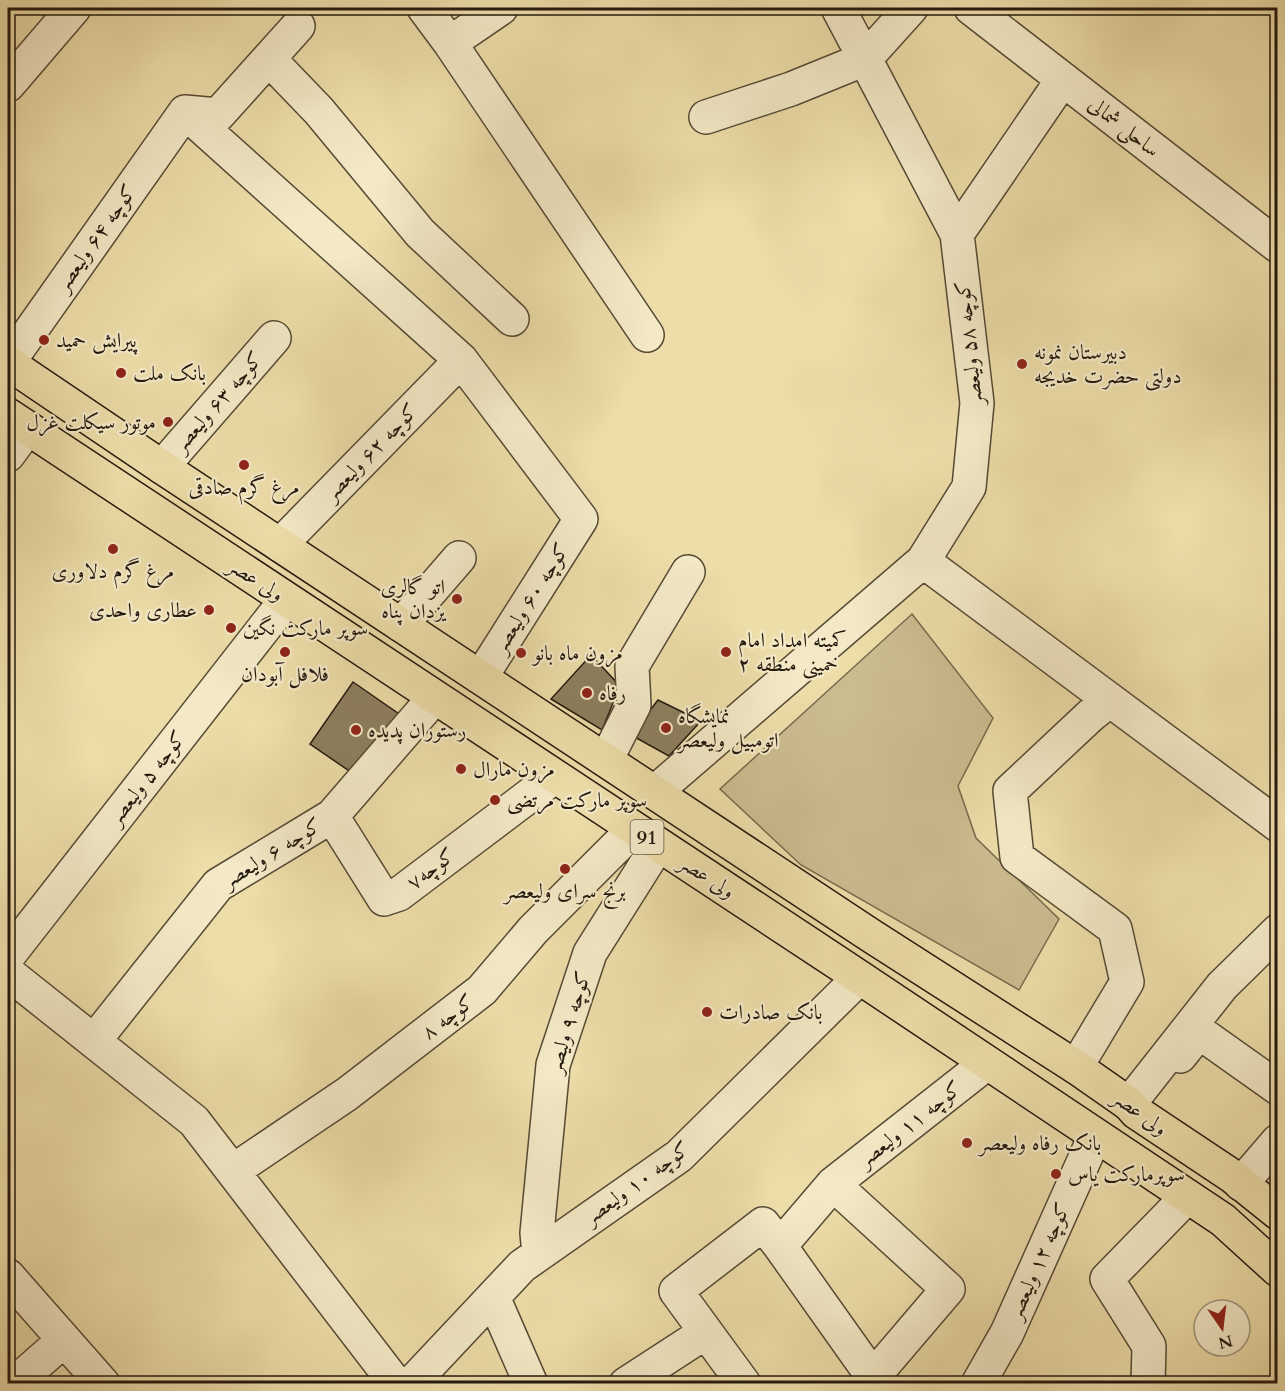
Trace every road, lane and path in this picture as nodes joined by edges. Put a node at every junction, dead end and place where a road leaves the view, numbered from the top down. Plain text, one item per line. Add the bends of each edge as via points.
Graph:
1 (74, 8) edge
2 (424, 8) edge
3 (501, 8) edge
4 (838, 8) edge
5 (912, 8) edge
6 (972, 8) edge
7 (298, 26) dead end
8 (450, 43) junction
9 (269, 59) junction
10 (865, 59) junction
11 (13, 78) edge
12 (1063, 79) junction
13 (185, 112) junction
14 (706, 117) dead end
15 (957, 234) junction
16 (1278, 246) edge
17 (513, 319) dead end
18 (647, 335) dead end
19 (273, 338) dead end
20 (461, 360) junction
21 (8, 363) edge
22 (17, 422) edge
23 (8, 455) edge
24 (162, 467) junction
25 (280, 545) junction
26 (459, 558) dead end
27 (923, 561) junction
28 (688, 572) dead end
29 (286, 600) junction
30 (401, 625) junction
31 (481, 677) junction
32 (434, 698) junction
33 (1110, 700) junction
34 (606, 760) junction
35 (554, 777) junction
36 (655, 792) junction
37 (332, 816) junction
38 (1278, 825) edge
39 (646, 837) junction
40 (1278, 931) edge
41 (8, 956) edge
42 (8, 973) edge
43 (860, 978) junction
44 (94, 1041) junction
45 (987, 1063) junction
46 (1076, 1067) junction
47 (1278, 1088) edge
48 (1133, 1108) junction
49 (1095, 1136) junction
50 (1278, 1141) edge
51 (233, 1171) junction
52 (833, 1184) junction
53 (1241, 1184) junction
54 (1187, 1197) junction
55 (1278, 1213) edge
56 (780, 1246) junction
57 (539, 1254) junction
58 (1278, 1270) edge
59 (8, 1276) edge
60 (493, 1296) junction
61 (706, 1332) junction
62 (64, 1340) junction
63 (868, 1380) edge
64 (14, 1383) edge
65 (103, 1383) edge
66 (409, 1383) edge
67 (531, 1383) edge
68 (626, 1383) edge
69 (744, 1383) edge
70 (978, 1383) edge
71 (1148, 1383) edge

1 - 11 street
2 - 8 street
3 - 8 street
4 - 10 street
5 - 10 street
6 - 12 street, ساحلی شمالی
7 - 9 street
8 - 18 street
9 - 13 street via 218,115
9 - 17 street via 319,111 420,232
10 - 14 street
10 - 15 street
12 - 15 street
12 - 16 street, ساحلی شمالی
13 - 20 street
13 - 21 street, کوچه ۶۴ ولیعصر
15 - 27 street, کوچه ۵۸ ولیعصر via 977,404 969,487
19 - 24 street, کوچه ۶۳ ولیعصر
20 - 25 street, کوچه ۶۲ ولیعصر
20 - 31 street, کوچه ۶۰ ولیعصر via 581,519
21 - 24 main road, ولی عصر / 91
22 - 23 street
22 - 29 main road, ولی عصر / 91
24 - 25 main road, ولی عصر / 91
25 - 30 main road, ولی عصر / 91
26 - 30 street
27 - 33 street
27 - 36 street, کوچه ۵۸ ولیعصر
28 - 34 street via 632,666 634,705
29 - 32 main road, ولی عصر / 91
29 - 41 street, کوچه ۵ ولیعصر
30 - 31 main road, ولی عصر / 91
31 - 34 main road, ولی عصر / 91
32 - 35 main road, ولی عصر / 91
32 - 37 street, کوچه ۶ ولیعصر
33 - 38 street
33 - 46 street via 1010,791 1017,857 1115,929 1127,982
34 - 36 main road, ولی عصر / 91
35 - 37 street, کوچه۷ via 399,894 384,899
35 - 39 main road, ولی عصر / 91
36 - 46 main road, ولی عصر / 91
37 - 44 street, کوچه ۶ ولیعصر via 218,885
39 - 43 main road, ولی عصر / 91
39 - 51 street, کوچه ۸ via 533,930 482,990 347,1094
39 - 57 street, کوچه ۹ ولیصر via 590,952 553,1065 537,1233
40 - 48 street via 1222,986
42 - 44 street
43 - 45 main road, ولی عصر / 91
43 - 57 street, کوچه ۱۰ ولیعصر via 679,1156
44 - 51 street via 194,1121
45 - 49 main road, ولی عصر / 91
45 - 52 street, کوچه ۱۱ ولیعصر
46 - 48 main road, ولی عصر / 91
47 - 48 street via 1199,1032
48 - 53 main road, ولی عصر / 91
49 - 54 main road, ولی عصر / 91
49 - 70 street, کوچه ۱۲ ولیعصر via 1007,1333
50 - 53 street
51 - 66 street
52 - 56 street, کوچه ۱۱ ولیعصر
52 - 63 street via 948,1289
53 - 55 main road, ولی عصر / 91
54 - 58 main road, ولی عصر / 91 via 1223,1221
54 - 71 street via 1107,1279 1149,1346
56 - 61 street via 764,1224 676,1292
56 - 63 street
57 - 60 street, کوچه ۱۰ ولیعصر
59 - 62 street
60 - 66 street, کوچه ۱۰ ولیعصر
60 - 67 street
61 - 68 street
61 - 69 street
62 - 64 street
62 - 65 street

